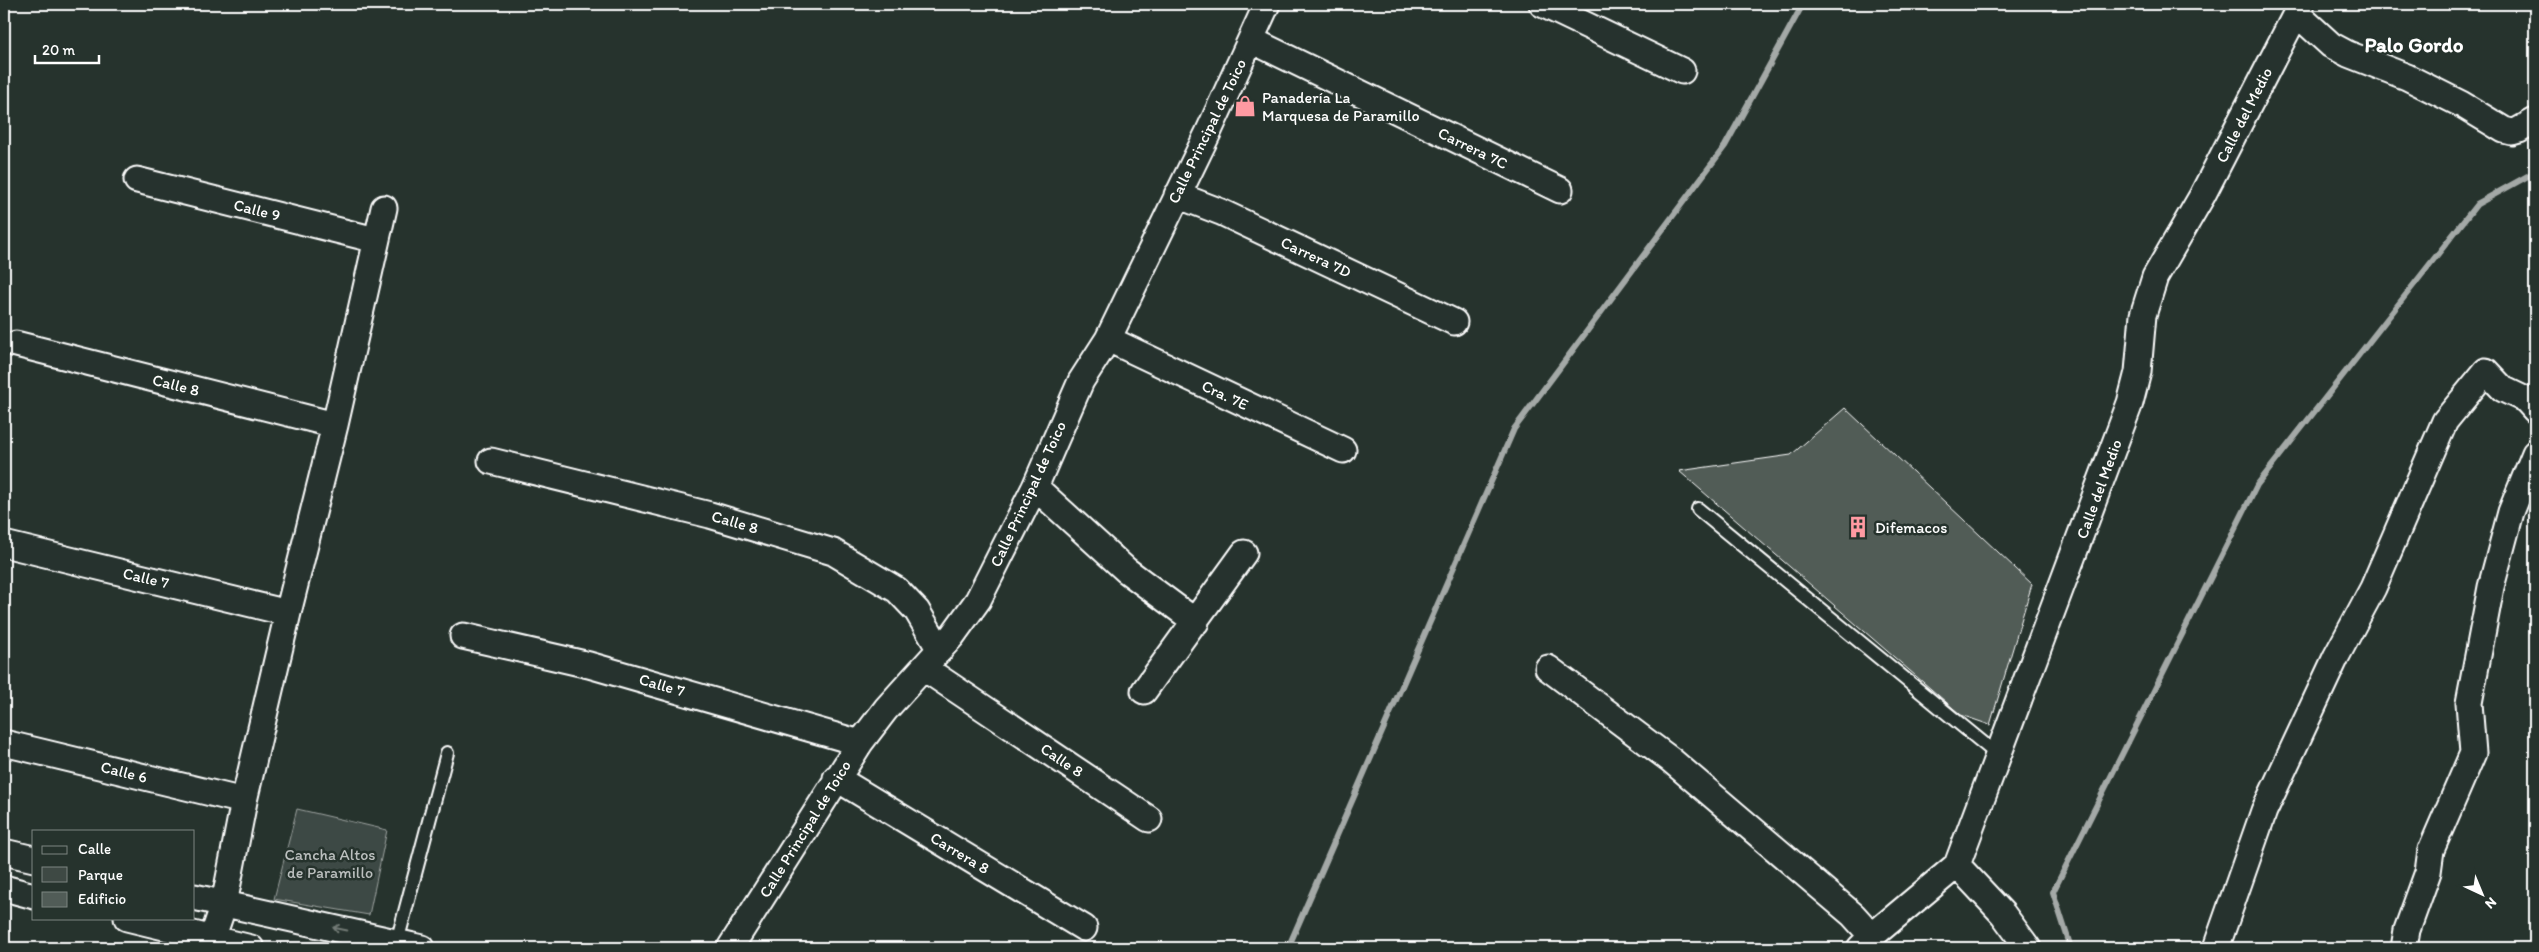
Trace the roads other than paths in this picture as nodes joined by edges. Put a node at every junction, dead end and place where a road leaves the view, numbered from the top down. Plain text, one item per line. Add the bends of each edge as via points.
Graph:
1 (1267, 4) edge
2 (1542, 4) edge
3 (2298, 8) edge
4 (1251, 40) junction
5 (1682, 71) dead end
6 (2535, 121) edge
7 (138, 180) dead end
8 (1560, 190) dead end
9 (1177, 195) junction
10 (384, 208) dead end
11 (376, 240) junction
12 (1454, 322) dead end
13 (1108, 339) junction
14 (16, 344) dead end
15 (2535, 410) edge
16 (335, 425) junction
17 (1343, 450) dead end
18 (2535, 454) edge
19 (491, 461) dead end
20 (1035, 487) junction
21 (1698, 509) dead end
22 (4, 544) edge
23 (1244, 553) dead end
24 (288, 613) junction
25 (1196, 622) junction
26 (463, 636) dead end
27 (940, 650) junction
28 (924, 668) junction
29 (1548, 668) dead end
30 (1144, 691) dead end
31 (4, 743) edge
32 (860, 743) junction
33 (447, 753) dead end
34 (2000, 756) junction
35 (836, 778) junction
36 (244, 801) junction
37 (1149, 819) dead end
38 (4, 852) edge
39 (32, 859) edge
40 (1957, 866) junction
41 (4, 888) edge
42 (32, 895) edge
43 (195, 897) edge
44 (224, 904) junction
45 (135, 920) edge
46 (1084, 928) dead end
47 (212, 939) junction
48 (1866, 942) edge
49 (396, 945) edge
50 (251, 948) edge
51 (422, 948) edge
52 (730, 948) edge
53 (2028, 948) edge
54 (2216, 948) edge
55 (2404, 948) edge

1 - 4 street, Calle Principal de Toico
2 - 5 street
3 - 6 street via 2331,45 2407,77 2504,130 2519,130
3 - 34 street, Calle del Medio via 2202,196 2155,277 2143,315 2138,372 2130,403
4 - 8 street, Carrera 7C
4 - 9 street, Calle Principal de Toico
7 - 11 street, Calle 9
9 - 12 street, Carrera 7D via 1221,212
9 - 13 street, Calle Principal de Toico
10 - 11 street
11 - 16 street
13 - 17 street, Cra. 7E
13 - 20 street, Calle Principal de Toico via 1081,381
14 - 16 street, Calle 8
15 - 54 street via 2526,400 2503,389 2486,371 2445,421 2373,588 2336,657 2264,811
16 - 24 street
18 - 55 street via 2511,512 2491,587 2469,702 2474,753 2431,850 2428,872 2407,930
19 - 27 street, Calle 8 via 710,515 833,552 897,590 917,611
20 - 25 street via 1126,570
20 - 27 street, Calle Principal de Toico via 978,600
21 - 34 lane
22 - 24 street, Calle 7
23 - 25 street
24 - 36 street
25 - 30 street
26 - 32 street, Calle 7 via 589,665
27 - 28 street, Calle Principal de Toico
28 - 32 street, Calle Principal de Toico
28 - 37 street, Calle 8
29 - 48 street via 1671,760 1853,915
31 - 36 street, Calle 6
32 - 35 street, Calle Principal de Toico
33 - 49 lane
34 - 40 street, Calle del Medio
35 - 46 street, Carrera 8
35 - 52 street, Calle Principal de Toico
36 - 44 street
38 - 39 street
40 - 48 street, Calle del Medio
40 - 53 street via 2003,914
41 - 42 street
43 - 44 street
44 - 47 street
49 -> 44 street
45 - 47 street
47 - 50 street
49 - 51 street

